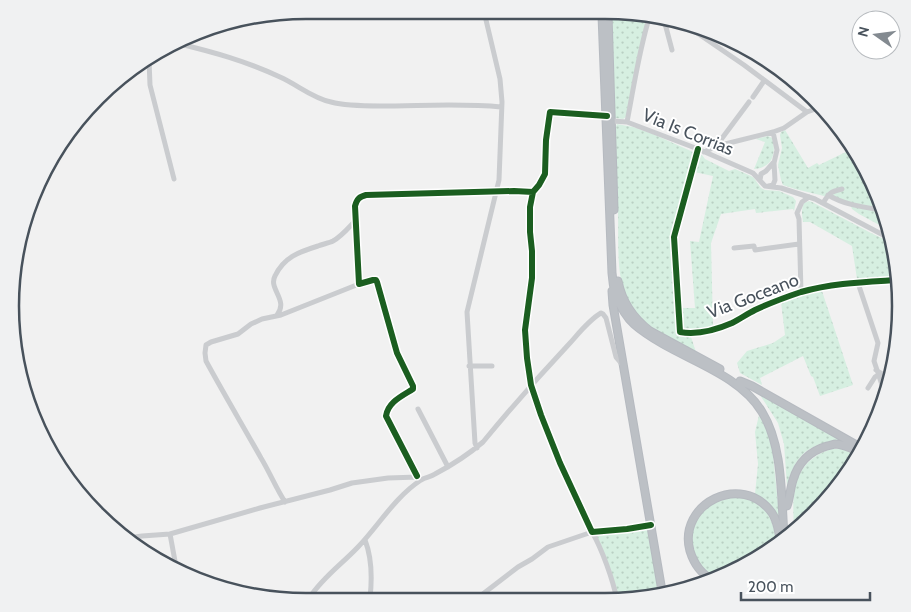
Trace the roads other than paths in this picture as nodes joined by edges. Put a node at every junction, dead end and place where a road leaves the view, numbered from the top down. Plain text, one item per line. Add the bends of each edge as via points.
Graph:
1 (486, 19) edge
2 (602, 19) edge
3 (608, 19) edge
4 (648, 22) edge
5 (666, 25) edge
6 (699, 35) edge
7 (185, 45) edge
8 (670, 47) dead end
9 (149, 65) edge
10 (764, 81) junction
11 (501, 107) junction
12 (814, 109) edge
13 (807, 112) junction
14 (609, 119) junction
15 (627, 122) junction
16 (773, 132) junction
17 (717, 146) junction
18 (698, 149) junction
19 (704, 152) junction
20 (774, 162) junction
21 (765, 172) junction
22 (753, 173) junction
23 (775, 178) junction
24 (174, 179) dead end
25 (760, 180) junction
26 (769, 186) junction
27 (781, 188) junction
28 (842, 189) dead end
29 (497, 192) junction
30 (533, 192) junction
31 (793, 192) junction
32 (828, 195) junction
33 (809, 197) junction
34 (823, 203) junction
35 (799, 207) junction
36 (875, 209) edge
37 (356, 220) junction
38 (883, 235) edge
39 (799, 244) junction
40 (734, 248) dead end
41 (612, 273) junction
42 (891, 280) edge
43 (858, 283) junction
44 (360, 284) junction
45 (801, 292) junction
46 (277, 316) junction
47 (469, 366) junction
48 (492, 366) dead end
49 (624, 367) junction
50 (877, 372) junction
51 (883, 375) edge
52 (740, 381) junction
53 (881, 383) edge
54 (531, 385) junction
55 (868, 388) dead end
56 (418, 409) dead end
57 (857, 444) edge
58 (477, 448) junction
59 (854, 450) edge
60 (448, 467) junction
61 (420, 478) junction
62 (285, 502) junction
63 (787, 506) junction
64 (652, 525) junction
65 (789, 527) edge
66 (784, 531) edge
67 (592, 532) junction
68 (170, 534) junction
69 (779, 535) edge
70 (135, 537) edge
71 (364, 540) junction
72 (175, 562) edge
73 (704, 575) edge
74 (662, 588) edge
75 (313, 593) edge
76 (370, 593) edge
77 (484, 593) edge
78 (615, 593) edge

1 - 11 street via 501,84
2 - 14 highway
3 - 14 highway
4 - 15 street
5 - 8 street
6 - 10 street
7 - 11 street via 251,64 333,103
9 - 24 street via 150,85
10 - 13 street
10 - 17 street
11 - 29 street
12 - 13 street
13 - 16 street
14 - 15 street, Via Is Corrias
14 - 30 street, Via Is Corrias via 550,112 545,174
14 - 41 highway
14 - 52 highway via 616,270 623,300 636,320 650,330
15 - 18 street, Via Is Corrias
16 - 17 street
16 - 20 street via 778,150
17 - 19 street
18 - 19 street, Via Is Corrias
18 - 45 street, Via Goceano via 674,237 680,332 690,334 712,330
19 - 22 street, Via Is Corrias
20 - 21 street
20 - 23 street
21 - 22 street, Via Is Corrias
21 - 23 street via 771,172
21 - 25 street
22 - 25 street, Via Is Corrias
23 - 26 street
23 - 27 street
25 - 26 street via 764,186
26 - 27 street
27 - 31 street
28 - 32 street
29 - 30 street
29 - 37 street via 366,195 357,200
29 - 47 street via 467,312
30 - 54 street via 530,216 532,278 525,330
31 - 33 street
31 - 35 street
32 - 34 street
32 - 36 street via 847,205
33 - 34 street
33 - 35 street
34 - 38 street
35 - 39 street
37 - 44 street
37 - 46 street via 332,241 298,253 284,262 274,277 282,306
39 - 40 street via 755,250 754,246
39 - 45 street
41 - 49 highway via 613,304
41 - 66 highway via 615,293 633,324 736,384 759,407 775,445
42 - 43 street, Via Goceano
43 - 45 street, Via Goceano
43 - 50 street via 878,343 874,361
44 - 46 street
44 - 61 street via 376,280 397,353 413,386 394,401 386,416
46 - 62 street via 262,319 238,334 211,342 206,345 205,353 206,361 229,404
47 - 48 street
47 - 58 street via 474,443
49 - 54 street via 616,357 606,318 600,314
49 - 64 highway
50 - 51 street
50 - 53 street
50 - 55 street
52 - 57 highway
52 - 63 highway via 761,403 777,431
54 - 58 street
54 - 67 street via 560,463
56 - 60 street
58 - 60 street
59 - 63 highway via 834,444 808,456 796,470
60 - 61 street via 434,476
61 - 62 street via 352,483
61 - 71 street
62 - 68 street
63 - 65 highway
64 - 67 street
64 - 74 highway
67 - 77 street via 548,547
67 - 78 street
68 - 70 street
68 - 72 street
69 - 73 highway via 771,512 760,502 736,493 720,496 696,514 690,529 692,558
71 - 75 street
71 - 76 street

